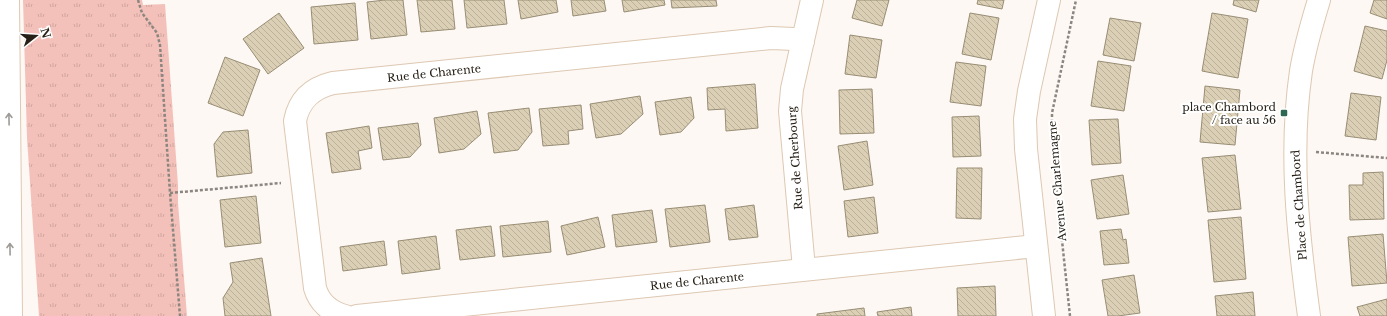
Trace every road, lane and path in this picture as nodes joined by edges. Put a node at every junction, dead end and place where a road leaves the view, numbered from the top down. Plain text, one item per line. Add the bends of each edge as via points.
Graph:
1 (8, 0) edge
2 (138, 0) edge
3 (812, 0) edge
4 (1049, 0) edge
5 (1076, 0) edge
6 (1319, 0) edge
7 (803, 41) junction
8 (1309, 152) dead end
9 (1387, 158) edge
10 (288, 182) dead end
11 (170, 193) junction
12 (1036, 246) junction
13 (0, 267) edge
14 (804, 269) junction
15 (6, 316) edge
16 (11, 316) edge
17 (180, 316) edge
18 (345, 316) edge
19 (357, 316) edge
20 (1044, 316) edge
21 (1070, 316) edge
22 (1309, 316) edge

16 -> 1 main road
2 - 11 path via 142,13 157,33 160,45
3 - 7 main road, Rue de Cherbourg
4 - 12 main road via 1025,119
5 - 21 path, Avenue Charlemagne via 1052,113 1052,146
6 - 22 main road, Place de Chambord via 1301,71 1295,142 1298,215
7 - 14 main road, Rue de Cherbourg via 790,111
7 - 18 main road, Rue de Charente via 771,38 333,83 315,89 301,103 295,121 315,288 323,303
8 - 9 path
10 - 11 path
11 - 17 path
12 - 14 main road, Rue de Charente
12 - 20 main road
13 - 15 main road
14 - 19 main road, Rue de Charente

